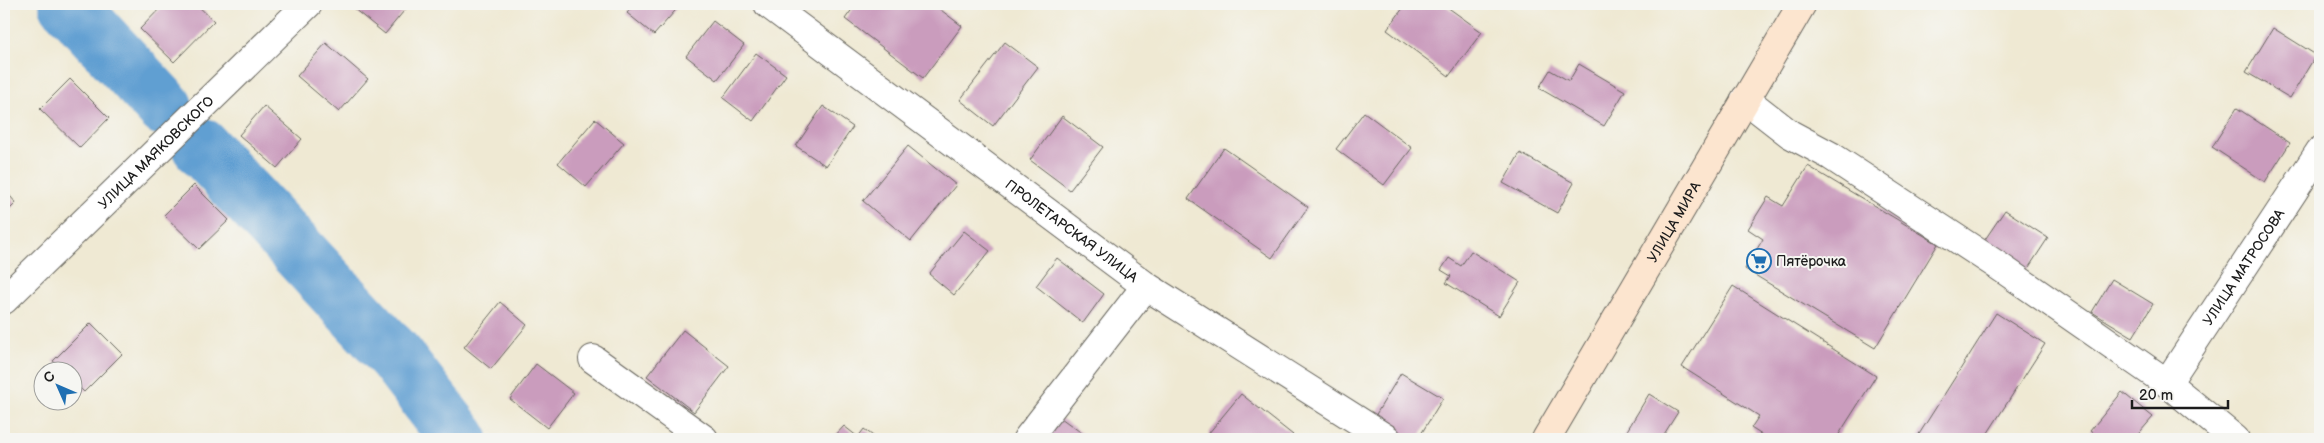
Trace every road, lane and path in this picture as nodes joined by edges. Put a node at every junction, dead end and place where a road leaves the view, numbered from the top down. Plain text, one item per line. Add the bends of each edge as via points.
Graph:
1 (308, 4) edge
2 (768, 4) edge
3 (1802, 4) edge
4 (1745, 99) junction
5 (2320, 151) edge
6 (1146, 286) junction
7 (4, 300) edge
8 (593, 359) dead end
9 (2167, 383) junction
10 (704, 439) edge
11 (1027, 439) edge
12 (1387, 439) edge
13 (1546, 439) edge
14 (2235, 439) edge

1 - 7 street, УЛИЦА МАЯКОВСКОГО
2 - 6 street, ПРОЛЕТАРСКАЯ УЛИЦА
3 - 4 main road, УЛИЦА МИРА
4 - 9 street via 1790,134 1831,156 1992,262
4 - 13 main road, УЛИЦА МИРА
5 - 9 street, УЛИЦА МАТРОСОВА
6 - 11 street
6 - 12 street, ПРОЛЕТАРСКАЯ УЛИЦА
8 - 10 street
9 - 14 street

